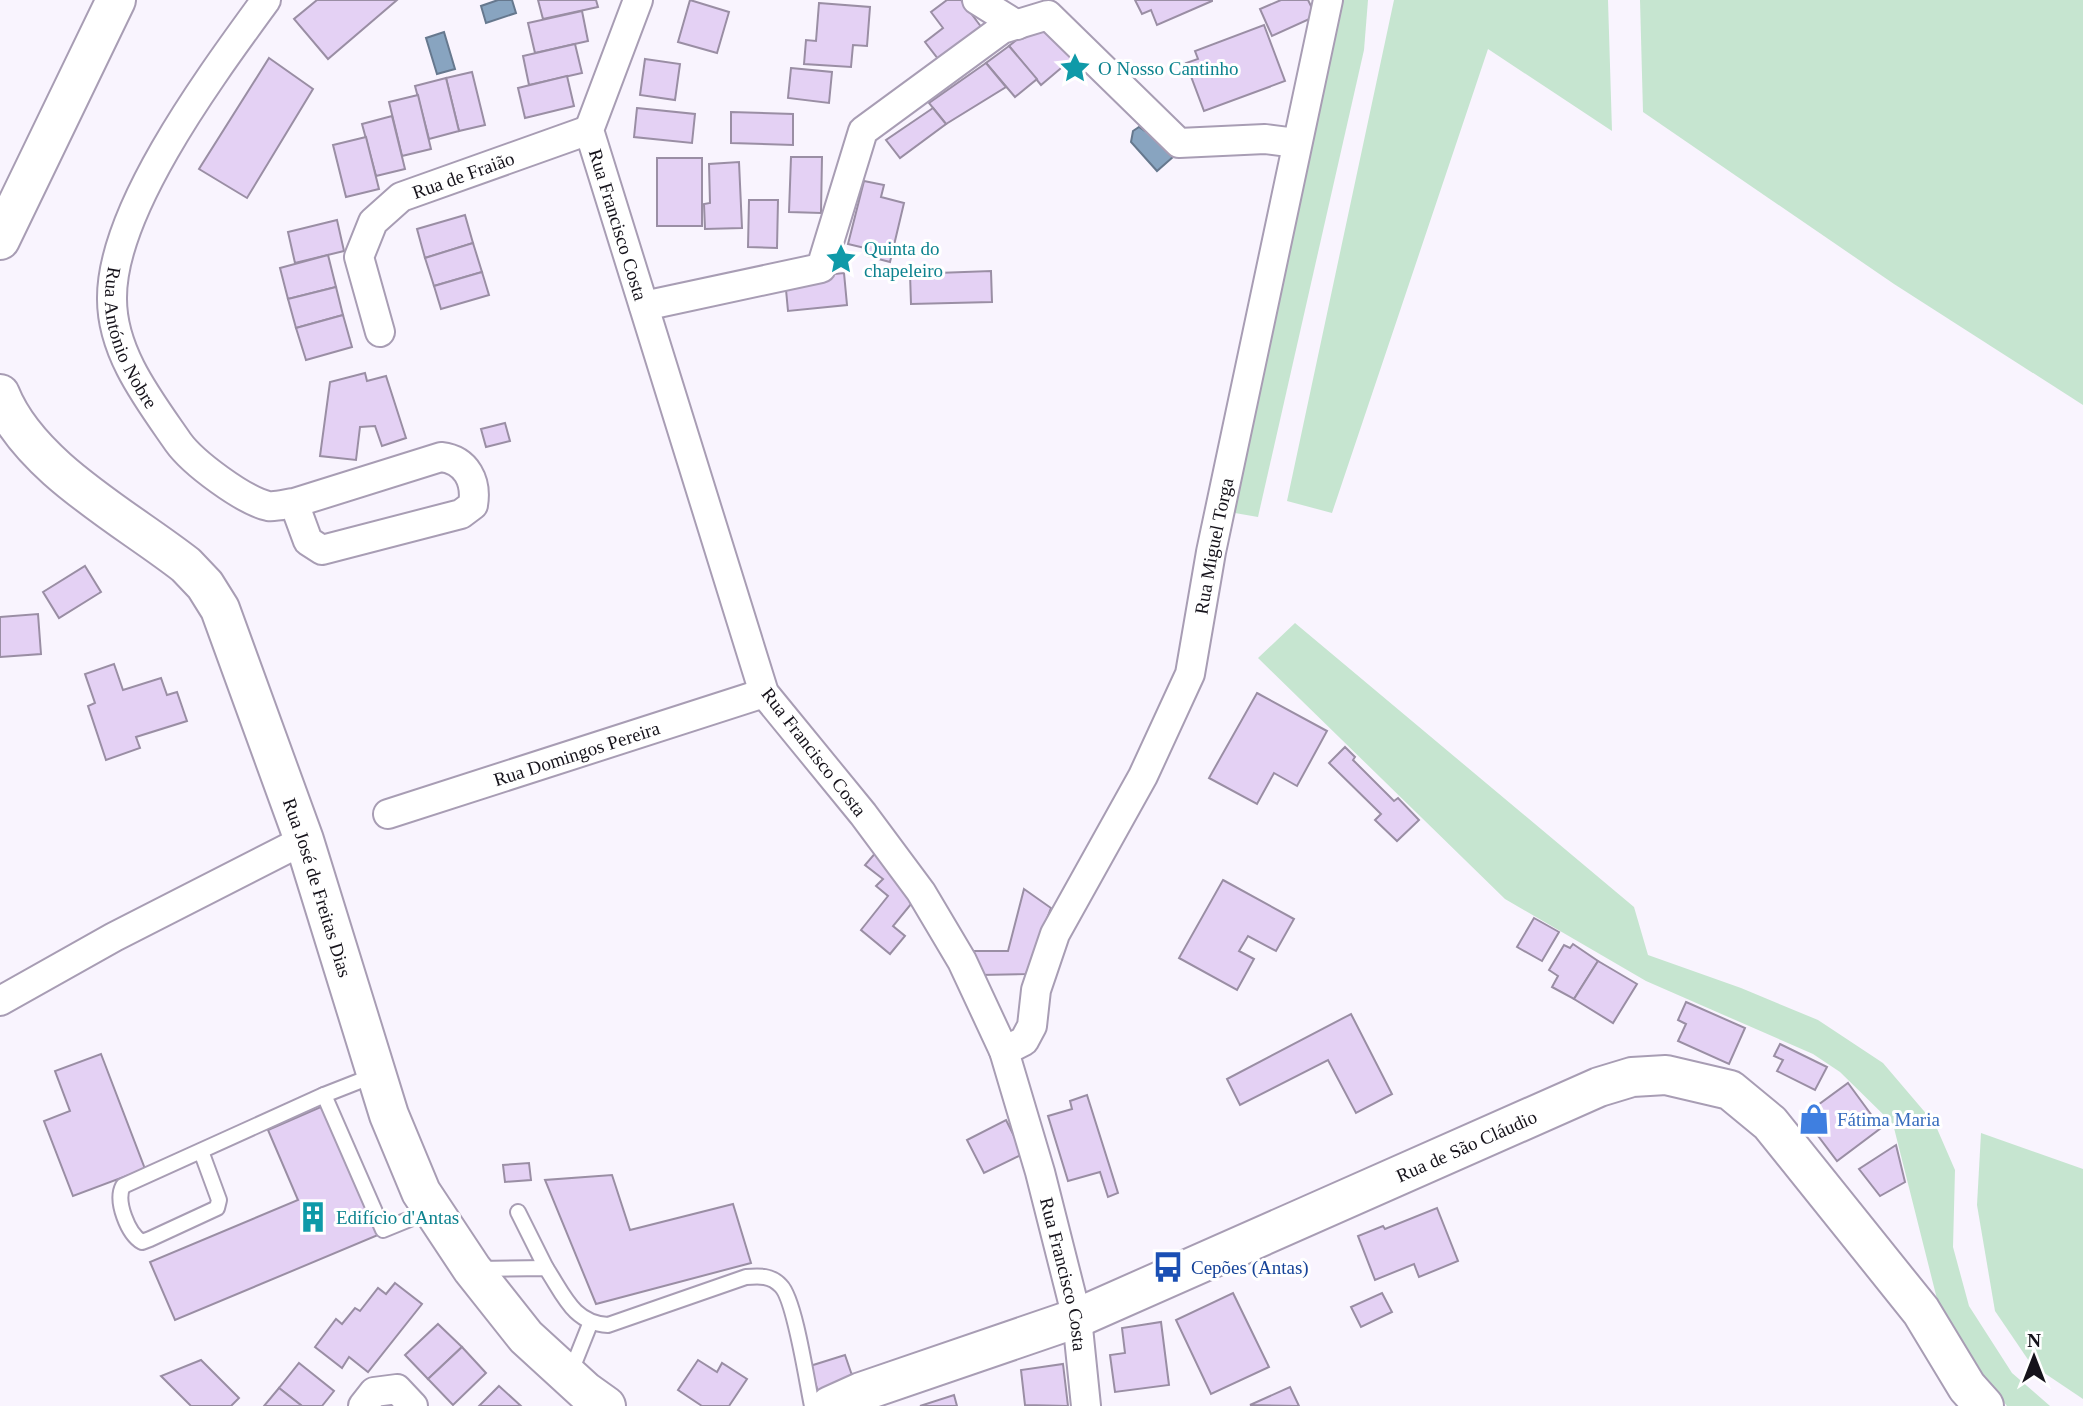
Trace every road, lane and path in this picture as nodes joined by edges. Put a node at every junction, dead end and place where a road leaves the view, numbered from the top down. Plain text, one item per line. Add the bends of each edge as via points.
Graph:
1 (116, 0) edge
2 (266, 0) edge
3 (638, 0) edge
4 (977, 0) edge
5 (1328, 0) edge
6 (1017, 24) junction
7 (589, 131) junction
8 (1296, 144) junction
9 (0, 240) edge
10 (644, 306) junction
11 (380, 332) dead end
12 (0, 394) edge
13 (294, 503) junction
14 (764, 693) junction
15 (388, 814) dead end
16 (304, 840) junction
17 (0, 1001) edge
18 (1004, 1051) junction
19 (376, 1075) junction
20 (324, 1095) junction
21 (201, 1151) junction
22 (432, 1210) junction
23 (518, 1212) dead end
24 (546, 1268) junction
25 (472, 1269) junction
26 (1077, 1318) junction
27 (590, 1324) junction
28 (569, 1376) junction
29 (363, 1406) edge
30 (413, 1406) edge
31 (606, 1406) edge
32 (812, 1406) edge
33 (830, 1406) edge
34 (1086, 1406) edge
35 (1984, 1406) edge

1 - 9 main road
2 - 13 street, Rua António Nobre via 212,75 124,228 112,299 123,352 141,388 184,450 248,500 272,507
3 - 7 street, Rua Francisco Costa
4 - 6 street
5 - 8 street, Rua Miguel Torga
6 - 8 street via 1048,15 1178,143 1265,139
6 - 10 street via 1002,29 863,131 821,268
7 - 10 street, Rua Francisco Costa
7 - 11 street, Rua de Fraião via 401,197 373,222 359,257
8 - 18 street, Rua Miguel Torga via 1190,674 1143,776 1055,934 1036,990 1032,1026 1024,1041
10 - 14 street, Rua Francisco Costa
12 - 16 main road, Rua José de Freitas Dias via 18,426 50,463 177,558 205,585 239,656
13 - 13 street, Rua António Nobre via 308,541 322,550 461,513 473,505 476,488 464,467 441,457
14 - 15 street, Rua Domingos Pereira
14 - 18 street, Rua Francisco Costa via 921,892 962,961
16 - 17 street
16 - 19 main road, Rua José de Freitas Dias
18 - 26 street, Rua Francisco Costa
19 - 20 lane
19 - 22 main road, Rua José de Freitas Dias via 401,1146
20 - 21 lane
20 - 22 lane via 383,1230
21 - 21 lane via 123,1186 121,1207 135,1238 142,1242 216,1208 219,1200
22 - 25 main road, Rua José de Freitas Dias
23 - 24 lane
24 - 25 lane
24 - 27 lane via 579,1317
25 - 28 main road, Rua José de Freitas Dias via 526,1337
26 - 33 main road, Rua de São Cláudio
26 - 34 street, Rua Francisco Costa
26 - 35 main road, Rua de São Cláudio via 1599,1087 1632,1077 1665,1075 1730,1090 1770,1123 1921,1311 1967,1387
27 - 28 lane
27 - 32 lane via 608,1325 746,1277 765,1276 782,1286 790,1303
28 - 31 main road, Rua José de Freitas Dias
29 - 30 street via 374,1392 397,1389

